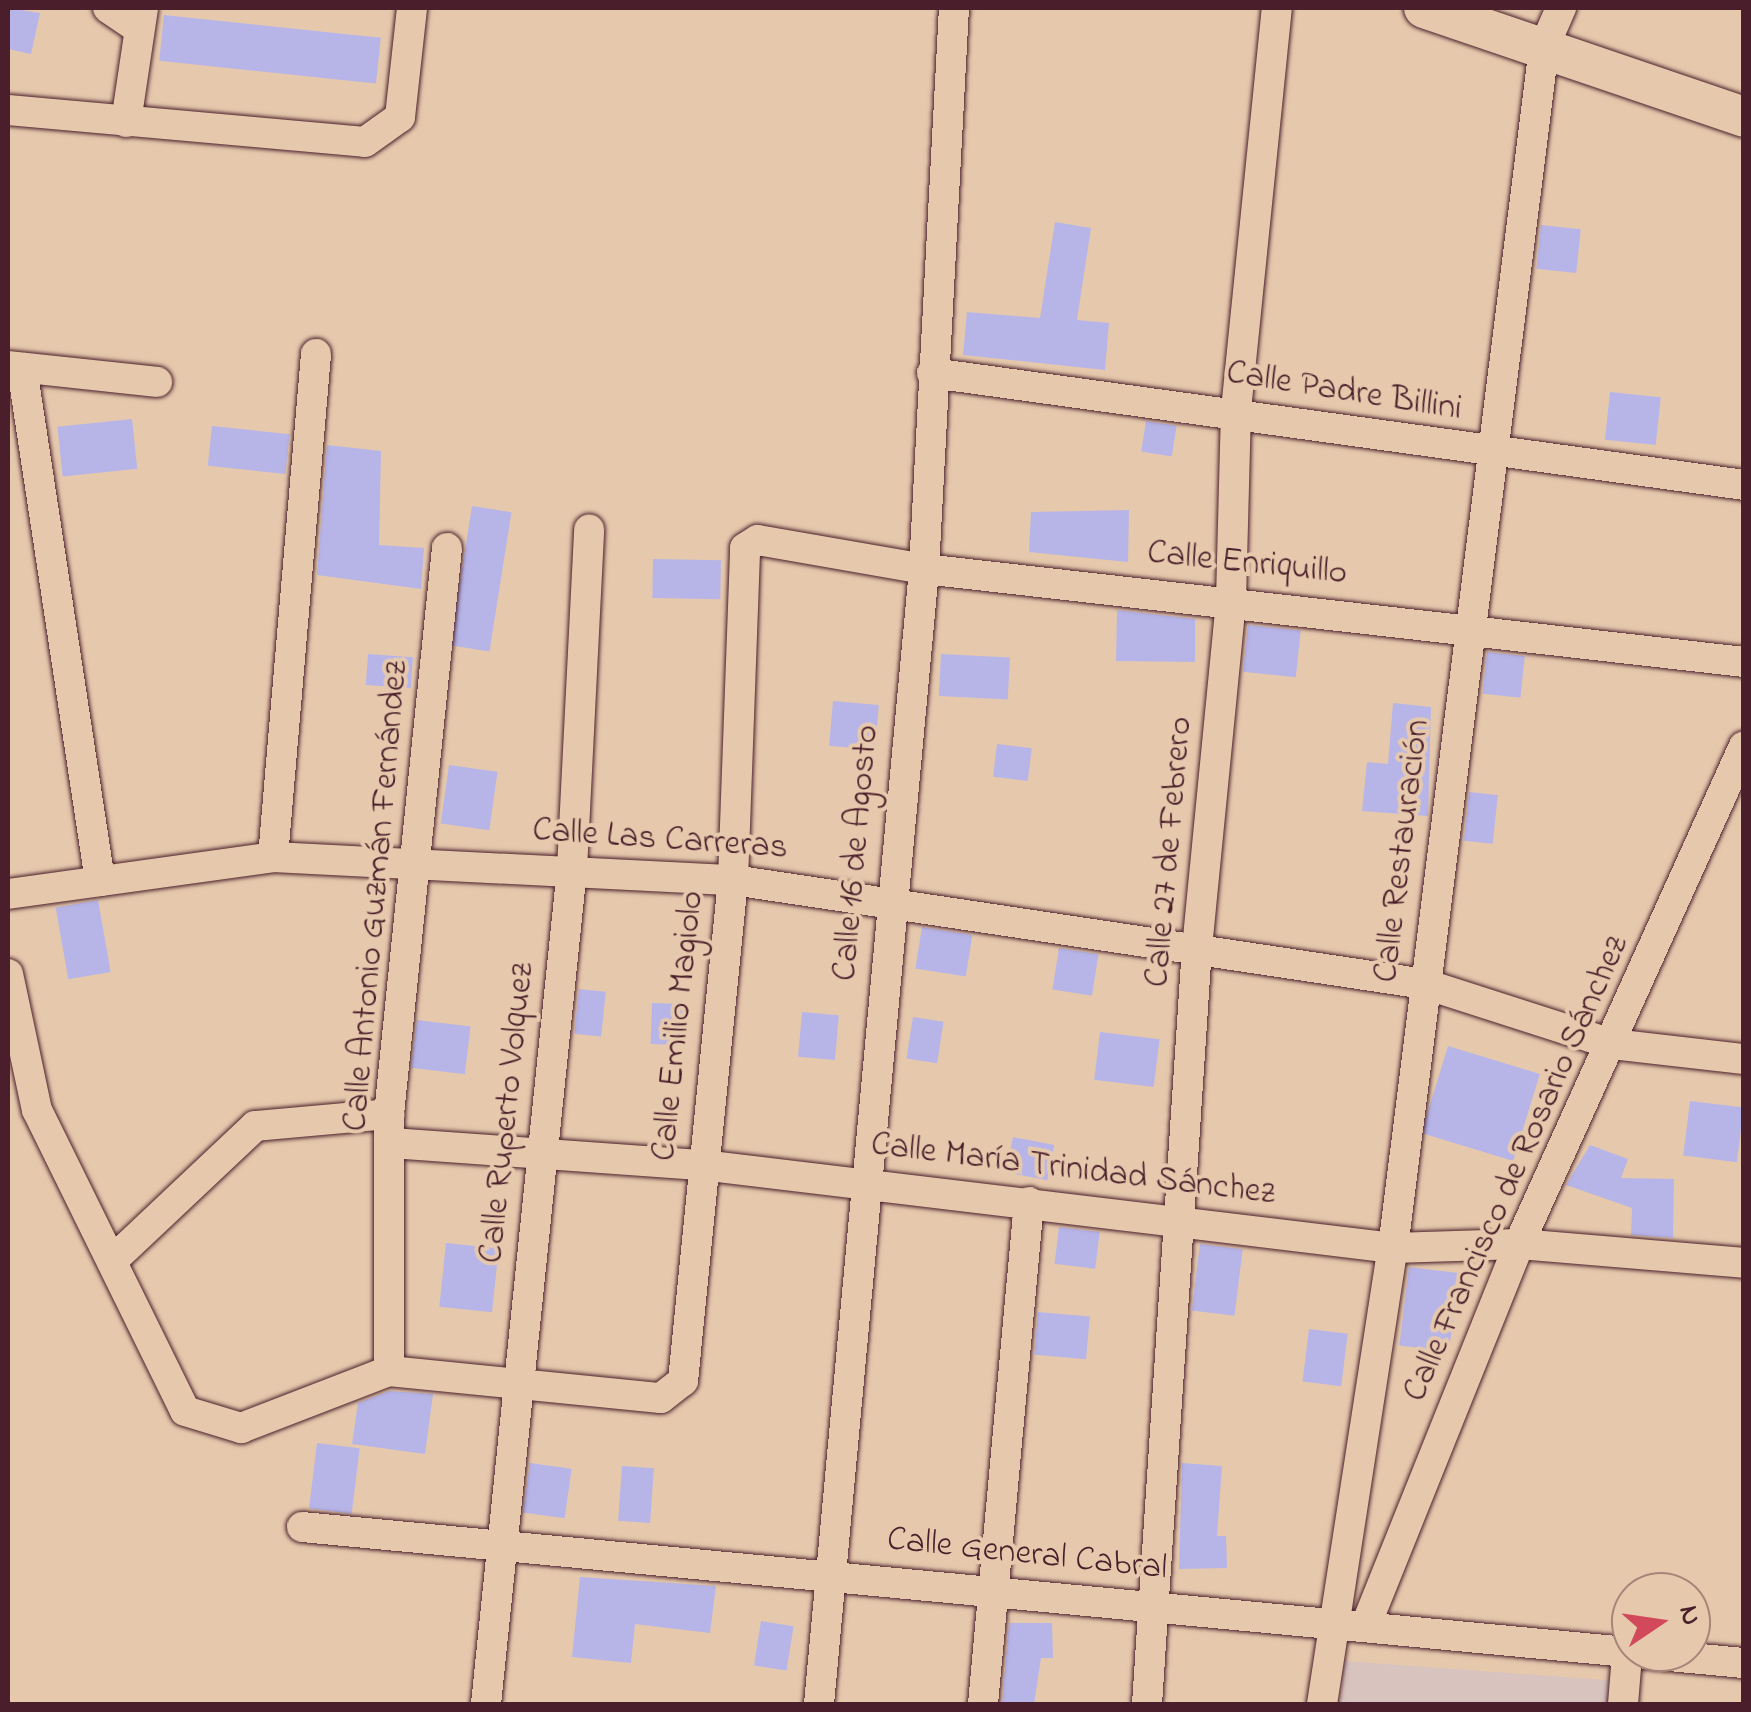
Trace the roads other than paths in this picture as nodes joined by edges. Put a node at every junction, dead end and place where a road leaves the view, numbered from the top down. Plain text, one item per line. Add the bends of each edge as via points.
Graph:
1 (108, 8) edge
2 (412, 8) edge
3 (954, 8) edge
4 (1277, 8) edge
5 (1424, 8) edge
6 (1561, 8) edge
7 (141, 18) edge
8 (1544, 47) junction
9 (8, 110) edge
10 (1744, 117) edge
11 (126, 122) junction
12 (316, 354) dead end
13 (15, 367) edge
14 (932, 373) junction
15 (157, 382) dead end
16 (1236, 410) junction
17 (1498, 456) junction
18 (1744, 485) edge
19 (589, 530) dead end
20 (447, 548) dead end
21 (745, 548) joint
22 (924, 569) junction
23 (1231, 600) junction
24 (1467, 625) junction
25 (1744, 662) edge
26 (1744, 746) edge
27 (273, 857) junction
28 (416, 863) junction
29 (572, 868) junction
30 (733, 880) junction
31 (100, 881) junction
32 (8, 894) edge
33 (891, 898) junction
34 (1197, 948) junction
35 (8, 974) edge
36 (1425, 984) junction
37 (1612, 1044) junction
38 (1744, 1059) edge
39 (391, 1129) junction
40 (540, 1155) junction
41 (702, 1166) junction
42 (863, 1182) junction
43 (1029, 1202) junction
44 (1183, 1220) junction
45 (1519, 1244) junction
46 (1392, 1248) junction
47 (113, 1260) junction
48 (1744, 1263) edge
49 (389, 1370) junction
50 (516, 1387) junction
51 (302, 1527) dead end
52 (499, 1552) junction
53 (831, 1571) junction
54 (992, 1592) junction
55 (1158, 1606) junction
56 (1351, 1623) junction
57 (1611, 1653) edge
58 (1711, 1660) edge
59 (1744, 1662) edge
60 (1625, 1672) edge
61 (486, 1704) edge
62 (819, 1704) edge
63 (983, 1704) edge
64 (1147, 1704) edge
65 (1322, 1704) edge
66 (1622, 1704) edge

1 - 7 street
2 - 11 street via 400,117 364,142
3 - 14 street, Calle 16 de Agosto
4 - 16 street, Calle 27 de Febrero
5 - 8 main road
6 - 8 street, Calle Restauración
7 - 11 street
8 - 10 main road
8 - 17 street, Calle Restauración
9 - 11 street
12 - 27 street
13 - 15 street
13 - 31 street
14 - 16 street, Calle Padre Billini
14 - 22 street, Calle 16 de Agosto
16 - 17 street, Calle Padre Billini
16 - 23 street, Calle 27 de Febrero
17 - 18 street, Calle Padre Billini
17 - 24 street, Calle Restauración
19 - 29 street, Calle Ruperto Volquez
20 - 28 street, Calle Antonio Guzmán Fernández
21 - 22 street, Calle Enriquillo via 758,540
21 - 30 street, Calle Emilio Magiolo
22 - 23 street, Calle Enriquillo
22 - 33 street, Calle 16 de Agosto
23 - 24 street, Calle Enriquillo
23 - 34 street, Calle 27 de Febrero
24 - 25 street, Calle Enriquillo
24 - 36 street, Calle Restauración
26 - 37 street, Calle Francisco de Rosario Sánchez
27 - 28 street, Calle Las Carreras
27 - 31 street, Calle Las Carreras
28 - 29 street, Calle Las Carreras
28 - 39 street, Calle Antonio Guzmán Fernández
29 - 30 street, Calle Las Carreras
29 - 40 street, Calle Ruperto Volquez
30 - 33 street, Calle Las Carreras
30 - 41 street, Calle Emilio Magiolo
31 - 32 street, Calle Las Carreras
33 - 34 street, Calle Las Carreras
33 - 42 street, Calle 16 de Agosto
34 - 36 street, Calle Las Carreras
34 - 44 street, Calle 27 de Febrero
35 - 47 street via 37,1110
36 - 37 street, Calle Las Carreras
36 - 46 street, Calle Restauración
37 - 38 street, Calle Las Carreras
37 - 45 street, Calle Francisco de Rosario Sánchez
39 - 40 street, Calle María Trinidad Sánchez
39 - 47 street, Calle María Trinidad Sánchez via 255,1126
39 - 49 street, Calle Antonio Guzmán Fernández
40 - 41 street, Calle María Trinidad Sánchez
40 - 50 street, Calle Ruperto Volquez
41 - 42 street, Calle María Trinidad Sánchez
41 - 50 street, Calle Emilio Magiolo via 676,1392
42 - 43 street, Calle María Trinidad Sánchez
42 - 53 street, Calle 16 de Agosto
43 - 44 street, Calle María Trinidad Sánchez
43 - 54 street
44 - 46 street, Calle María Trinidad Sánchez
44 - 55 street, Calle 27 de Febrero
45 - 46 street, Calle María Trinidad Sánchez
45 - 48 street, Calle María Trinidad Sánchez
45 - 56 street, Calle Francisco de Rosario Sánchez
46 - 56 street, Calle Restauración
47 - 49 street via 185,1412 200,1421 241,1428
49 - 50 street
50 - 52 street, Calle Ruperto Volquez
51 - 52 street, Calle General Cabral
52 - 53 street, Calle General Cabral
52 - 61 street, Calle Ruperto Volquez
53 - 54 street, Calle General Cabral
53 - 62 street, Calle 16 de Agosto
54 - 55 street, Calle General Cabral
54 - 63 street
55 - 56 street, Calle General Cabral
55 - 64 street, Calle 27 de Febrero
56 - 57 street, Calle General Cabral
56 - 65 street, Calle Restauración
58 - 59 street, Calle General Cabral
60 - 66 street

